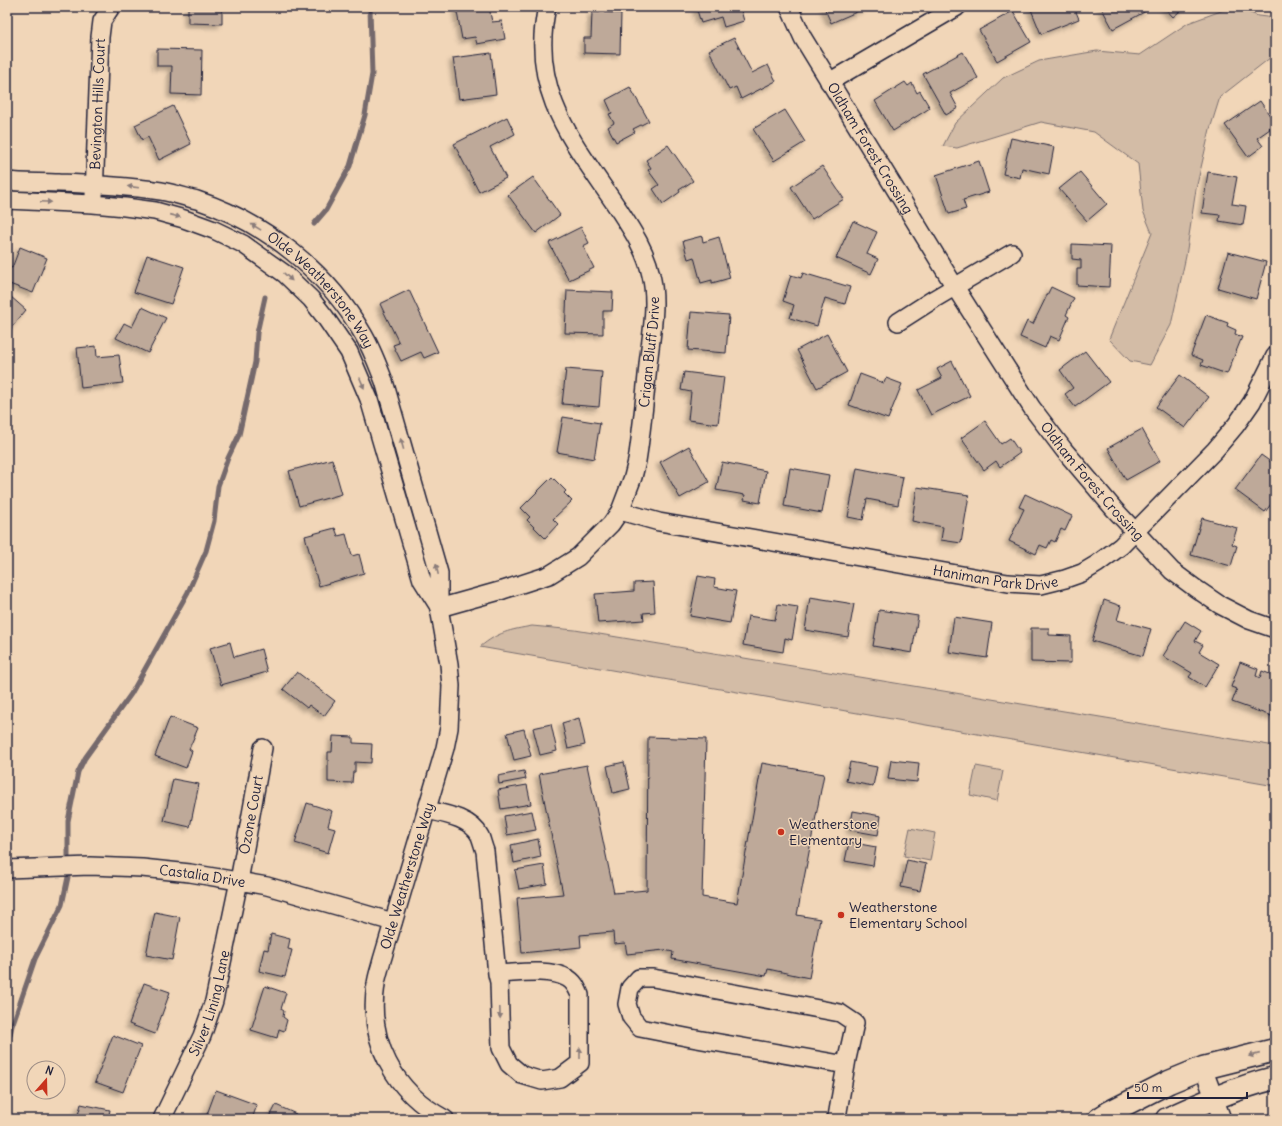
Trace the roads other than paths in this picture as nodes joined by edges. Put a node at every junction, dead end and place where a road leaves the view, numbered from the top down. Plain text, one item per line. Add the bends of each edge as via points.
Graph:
1 (111, 7) edge
2 (548, 7) edge
3 (789, 7) edge
4 (956, 7) edge
5 (829, 82) junction
6 (7, 181) edge
7 (94, 184) junction
8 (7, 200) edge
9 (93, 204) junction
10 (1012, 253) dead end
11 (955, 287) junction
12 (898, 322) dead end
13 (1275, 356) edge
14 (620, 511) junction
15 (1135, 532) junction
16 (439, 608) junction
17 (1275, 629) edge
18 (263, 748) dead end
19 (427, 810) junction
20 (7, 869) edge
21 (239, 881) junction
22 (393, 922) junction
23 (497, 974) junction
24 (1275, 1050) edge
25 (846, 1065) junction
26 (1203, 1068) junction
27 (1275, 1078) edge
28 (1214, 1098) junction
29 (162, 1119) edge
30 (444, 1119) edge
31 (836, 1119) edge
32 (1098, 1119) edge
33 (1167, 1119) edge
34 (1222, 1119) edge

1 - 7 street, Bevington Hills Court via 102,21 100,37
2 - 14 street, Crigan Bluff Drive via 542,46 547,84 553,101 575,145 636,237 645,255 653,285 653,318 639,445 633,477
3 - 5 street, Oldham Forest Crossing via 803,38
4 - 5 street
5 - 11 street, Oldham Forest Crossing
6 - 7 street, Olde Weatherstone Way
7 - 9 street, Bevington Hills Court
16 -> 7 street, Olde Weatherstone Way via 439,573 384,381 364,335 344,304 299,257 278,240 229,212 163,191
8 -> 9 street, Olde Weatherstone Way
9 -> 16 street, Olde Weatherstone Way via 154,211 214,230 264,258 311,299 349,352 369,399 422,580
10 - 11 street
11 - 12 street
11 - 15 street, Oldham Forest Crossing via 1032,408 1064,450
13 - 15 street, Haniman Park Drive via 1252,402 1236,425
14 - 15 street, Haniman Park Drive via 659,522 1008,583 1041,585 1082,573 1121,546
14 - 16 street, Crigan Bluff Drive via 611,524 578,556 549,575
15 - 17 street, Oldham Forest Crossing via 1172,571 1195,588 1249,620
16 - 19 street, Olde Weatherstone Way via 449,664 450,712 445,748
18 - 21 street, Ozone Court
19 - 22 street, Olde Weatherstone Way
19 - 23 street via 464,821 480,835 485,851
20 - 21 street, Castalia Drive via 90,866 142,868
21 - 22 street, Castalia Drive via 267,886
21 - 29 street, Silver Lining Lane via 222,971 209,1019
22 - 30 street, Olde Weatherstone Way via 376,983 377,1033 390,1068 398,1079 424,1107
23 -> 23 street via 501,1048 509,1064 522,1075 542,1081 560,1078 580,1063 580,995 576,985 567,978 551,972
24 -> 26 main road
25 - 25 street via 855,1023 840,1013 653,978 639,978 630,988 627,1004 631,1017 640,1028
25 - 31 street
26 - 28 street
26 - 32 main road via 1169,1082
27 - 28 main road
28 - 33 main road
28 - 34 street

